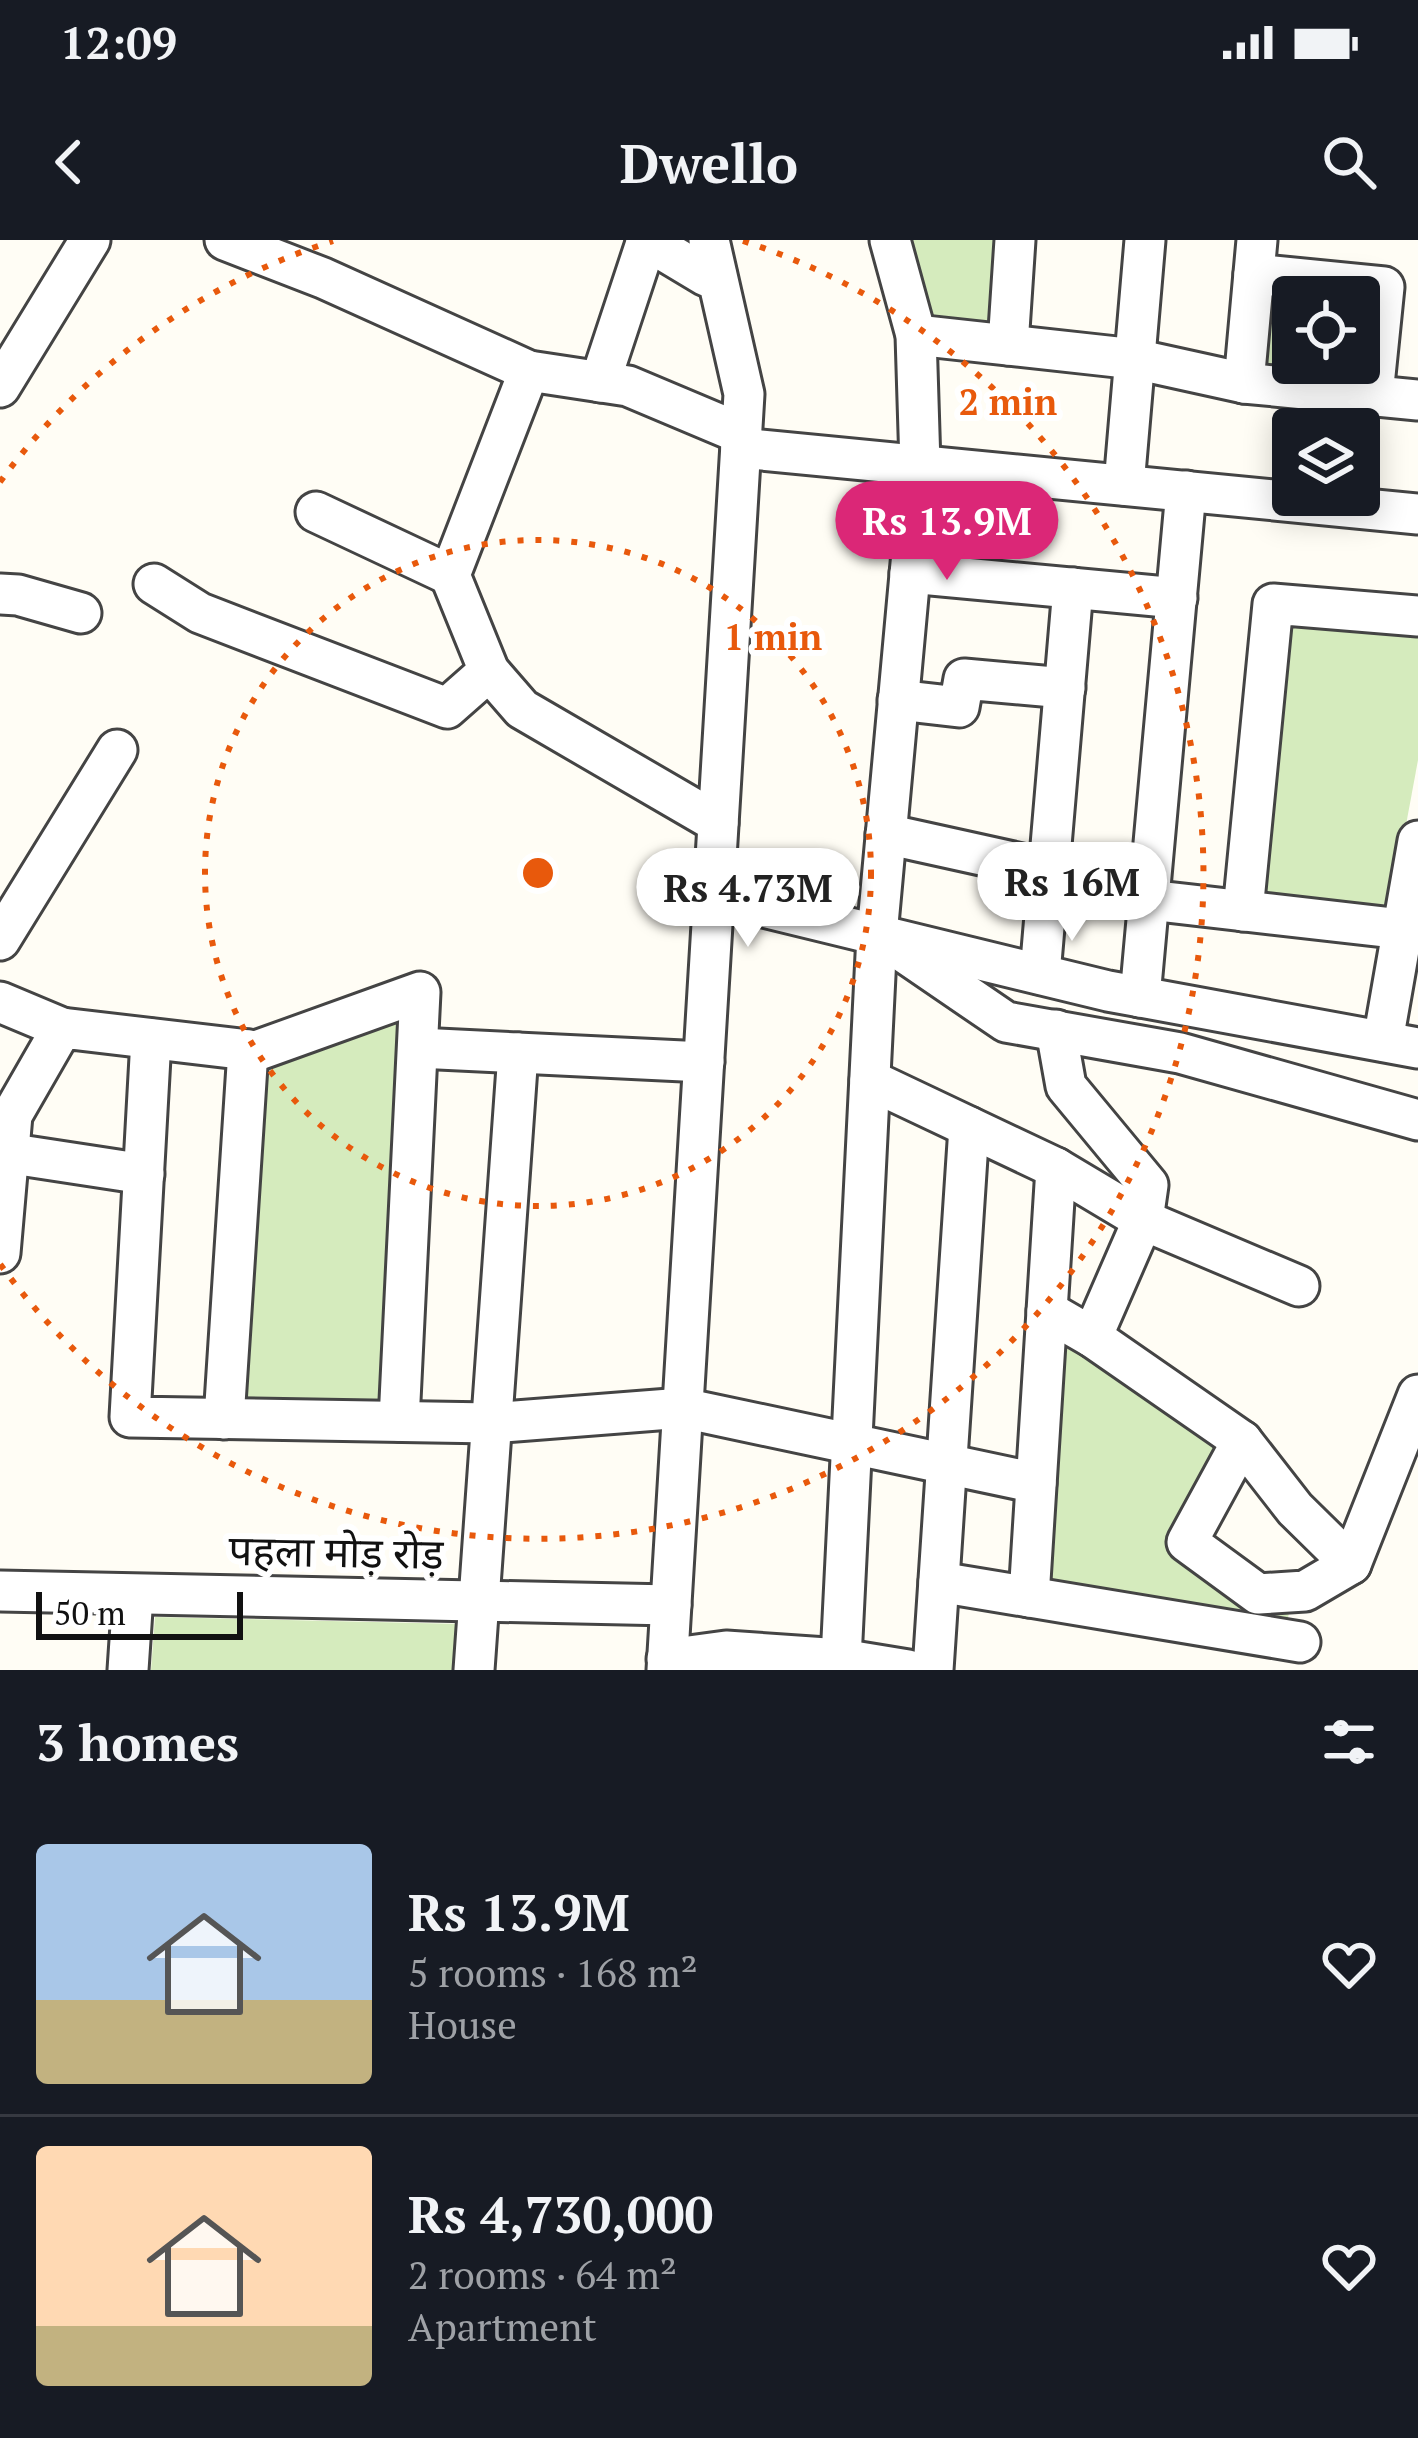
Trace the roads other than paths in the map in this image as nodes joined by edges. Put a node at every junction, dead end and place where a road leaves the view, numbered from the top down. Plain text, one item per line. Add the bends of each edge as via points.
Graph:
1 (90, 240) edge
2 (646, 240) edge
3 (890, 240) edge
4 (1015, 240) edge
5 (1145, 240) edge
6 (251, 244) edge
7 (712, 257) edge
8 (1255, 257) edge
9 (14, 332) edge
10 (916, 335) junction
11 (1008, 345) junction
12 (1135, 359) junction
13 (530, 371) junction
14 (601, 382) junction
15 (1244, 383) junction
16 (0, 387) edge
17 (1373, 395) junction
18 (1418, 400) edge
19 (741, 441) junction
20 (920, 465) junction
21 (1124, 485) junction
22 (1186, 491) junction
23 (316, 512) dead end
24 (1418, 514) edge
25 (910, 573) junction
26 (450, 575) junction
27 (154, 584) dead end
28 (1073, 588) junction
29 (0, 594) edge
30 (1177, 598) junction
31 (81, 613) dead end
32 (1418, 616) edge
33 (488, 670) junction
34 (1065, 688) junction
35 (898, 700) junction
36 (117, 750) dead end
37 (718, 823) junction
38 (886, 834) junction
39 (1418, 841) edge
40 (1049, 870) junction
41 (714, 896) junction
42 (1149, 901) junction
43 (1243, 911) junction
44 (1402, 929) junction
45 (877, 935) junction
46 (0, 940) edge
47 (1040, 974) junction
48 (1140, 997) junction
49 (0, 1002) edge
50 (62, 1028) junction
51 (1056, 1030) junction
52 (152, 1039) junction
53 (1401, 1044) edge
54 (418, 1048) junction
55 (248, 1050) junction
56 (518, 1053) junction
57 (704, 1062) junction
58 (870, 1080) junction
59 (1418, 1120) edge
60 (969, 1127) junction
61 (3, 1154) edge
62 (1056, 1168) junction
63 (144, 1174) junction
64 (1143, 1220) junction
65 (0, 1253) edge
66 (1299, 1286) dead end
67 (1047, 1311) junction
68 (1092, 1337) junction
69 (1418, 1395) edge
70 (683, 1408) junction
71 (224, 1419) junction
72 (399, 1421) junction
73 (491, 1423) junction
74 (1242, 1441) junction
75 (851, 1446) junction
76 (946, 1466) junction
77 (1036, 1483) junction
78 (1352, 1564) junction
79 (939, 1582) junction
80 (0, 1591) edge
81 (1305, 1592) junction
82 (133, 1595) junction
83 (1029, 1597) junction
84 (478, 1602) junction
85 (671, 1606) junction
86 (1298, 1656) edge
87 (841, 1659) junction
88 (667, 1664) edge
89 (128, 1670) edge
90 (474, 1670) edge
91 (908, 1670) edge
92 (933, 1670) edge

1 - 9 street
2 - 7 street via 706,276
2 - 14 street
3 - 10 street
4 - 11 street
5 - 12 street
6 - 13 street
7 - 19 street via 744,394
8 - 15 street
8 - 17 street via 1384,287
9 - 16 street
10 - 11 street
10 - 20 street
11 - 12 street
12 - 15 street
12 - 21 street
13 - 14 street
13 - 26 street
14 - 19 street via 628,386
15 - 17 street
17 - 18 street
19 - 20 street
19 - 37 street
20 - 21 street
20 - 25 street
21 - 22 street
22 - 24 street
22 - 30 street
23 - 26 street
25 - 28 street
25 - 35 street
26 - 33 street
27 - 33 street via 200,613 447,708
28 - 30 street
28 - 34 street
29 - 31 street
30 - 42 street
32 - 43 street via 1274,604
33 - 37 street via 522,709
34 - 35 street via 964,679 958,706
34 - 40 street
35 - 38 street
36 - 46 street
37 - 41 street
38 - 40 street
38 - 45 street
39 - 44 street
40 - 47 street
41 - 45 street
41 - 57 street
42 - 43 street
42 - 48 street
43 - 44 street
44 - 53 street
45 - 47 street
45 - 51 street via 1006,1022
45 - 58 street
47 - 48 street
48 - 53 street
49 - 50 street
50 - 52 street
50 - 61 street via 12,1115
51 - 59 street via 1180,1053
51 - 64 street via 1066,1086 1148,1185
52 - 55 street
52 - 63 street
54 - 55 street via 420,992
54 - 56 street
54 - 72 street
55 - 71 street
56 - 57 street
56 - 73 street
57 - 70 street
58 - 60 street
58 - 75 street
60 - 62 street
60 - 76 street
61 - 63 street
61 - 65 street
62 - 64 street
62 - 67 street
63 - 71 street via 130,1417
64 - 66 street
64 - 68 street
67 - 68 street
67 - 77 street
68 - 74 street
69 - 78 street
70 - 73 street
70 - 75 street
70 - 85 street
71 - 72 street
72 - 73 street
73 - 84 street
74 - 78 street
74 - 81 street via 1186,1542 1258,1594
75 - 76 street
75 - 87 street
76 - 77 street
76 - 79 street
77 - 83 street
78 - 81 street
79 - 83 street
79 - 92 street
80 - 82 street, पहला मोड़ रोड़
81 - 86 street
82 - 84 street, पहला मोड़ रोड़
82 - 89 street
83 - 86 street
84 - 85 street, पहला मोड़ रोड़
84 - 90 street
85 - 88 street
87 - 88 street via 726,1651
87 - 91 street

